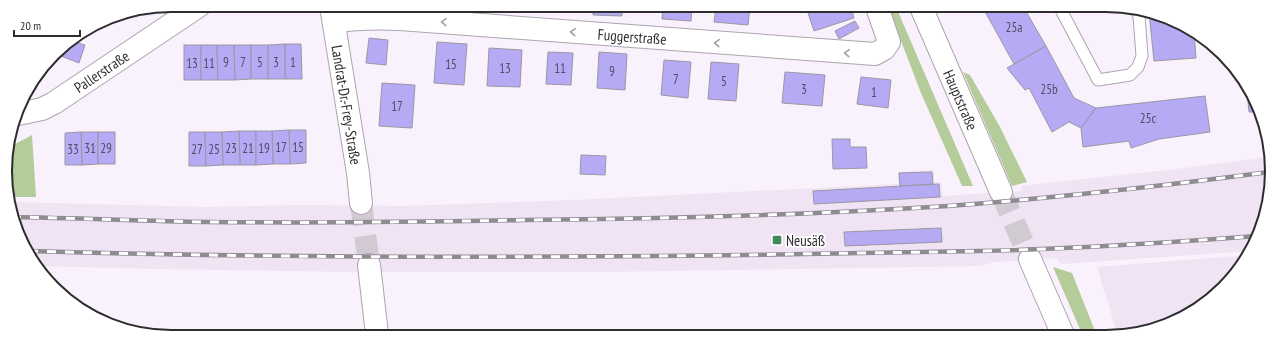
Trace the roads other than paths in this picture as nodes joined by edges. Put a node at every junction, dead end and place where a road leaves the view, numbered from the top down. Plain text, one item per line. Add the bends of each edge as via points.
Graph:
1 (190, 12) edge
2 (879, 12) edge
3 (923, 12) edge
4 (1062, 12) edge
5 (332, 14) edge
6 (1139, 15) edge
7 (23, 113) edge
8 (1001, 192) tunnel mouth
9 (361, 203) tunnel mouth
10 (1030, 259) tunnel mouth
11 (369, 265) tunnel mouth
12 (377, 330) edge
13 (1060, 330) edge

1 - 7 street, Pallerstraße via 54,103 42,109
2 -> 5 street, Fuggerstraße via 889,42 884,49 875,54
3 - 8 street, Hauptstraße
4 - 6 lane via 1098,80 1130,75 1138,67 1142,56
5 - 9 street, Landrat-Dr.-Frey-Straße
10 - 13 street
11 - 12 street

